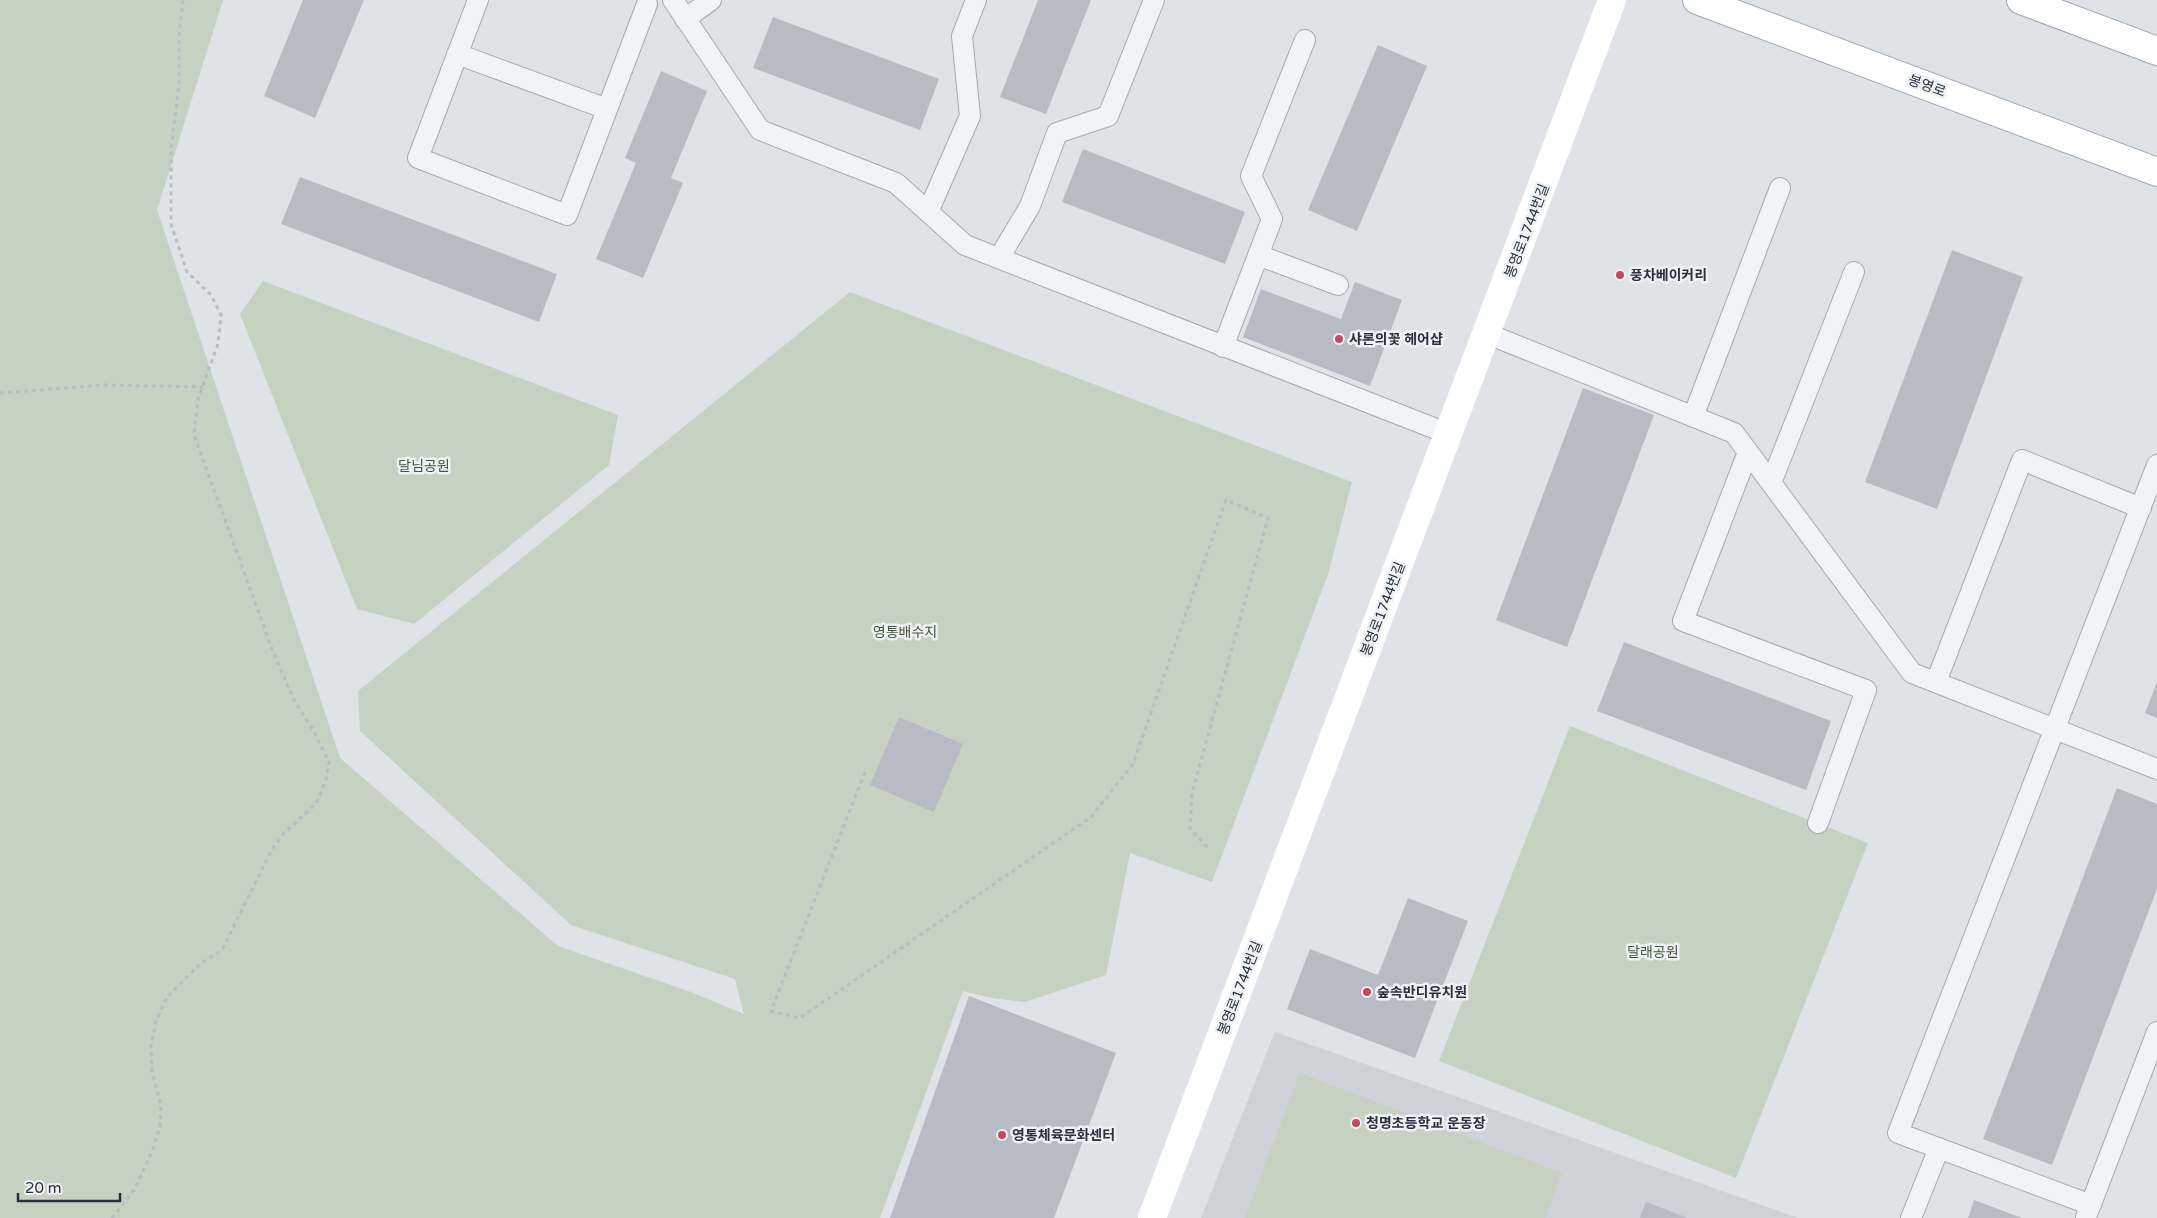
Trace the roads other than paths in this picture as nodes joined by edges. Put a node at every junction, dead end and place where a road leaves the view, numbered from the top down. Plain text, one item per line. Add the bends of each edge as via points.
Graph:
1 (478, 0) edge
2 (673, 0) edge
3 (711, 0) edge
4 (976, 0) edge
5 (1154, 0) edge
6 (1612, 0) edge
7 (1697, 0) edge
8 (2021, 0) edge
9 (642, 2) edge
10 (685, 19) junction
11 (1305, 40) dead end
12 (2157, 51) edge
13 (457, 54) junction
14 (607, 109) junction
15 (2157, 172) edge
16 (1780, 188) dead end
17 (928, 212) junction
18 (1258, 255) junction
19 (999, 258) junction
20 (1854, 272) dead end
21 (1338, 285) dead end
22 (1488, 334) junction
23 (1222, 347) junction
24 (1693, 417) junction
25 (1449, 434) junction
26 (1748, 452) junction
27 (2157, 465) edge
28 (1771, 483) junction
29 (2141, 508) junction
30 (1936, 682) junction
31 (2056, 730) junction
32 (2157, 769) edge
33 (1818, 823) dead end
34 (2157, 1032) edge
35 (1939, 1148) junction
36 (2088, 1212) edge
37 (1152, 1218) edge
38 (1911, 1218) edge

1 - 13 lane
2 - 10 lane
3 - 10 lane
4 - 17 lane via 962,36 970,116
5 - 19 lane via 1108,116 1057,133 1030,206
6 - 22 street, 봉영로1744번길
7 - 15 street, 봉영로
8 - 12 street
9 - 10 lane
9 - 14 lane
10 - 17 lane via 760,130 896,183
11 - 18 lane via 1251,176 1272,219
13 - 14 lane
13 - 14 lane via 418,158 567,215
16 - 24 lane
17 - 19 lane via 965,245
18 - 21 lane
18 - 23 lane
19 - 23 lane
20 - 28 lane
22 - 24 lane
22 - 25 street, 봉영로1744번길
23 - 25 lane
24 - 26 lane via 1734,434
25 - 37 street, 봉영로1744번길
26 - 28 lane
26 - 33 lane via 1683,621 1866,690
27 - 29 lane
28 - 30 lane via 1912,673
29 - 30 lane via 2022,460
29 - 31 lane
30 - 31 lane
31 - 32 lane
31 - 35 lane via 1898,1133
34 - 36 lane
35 - 36 lane
35 - 38 lane

